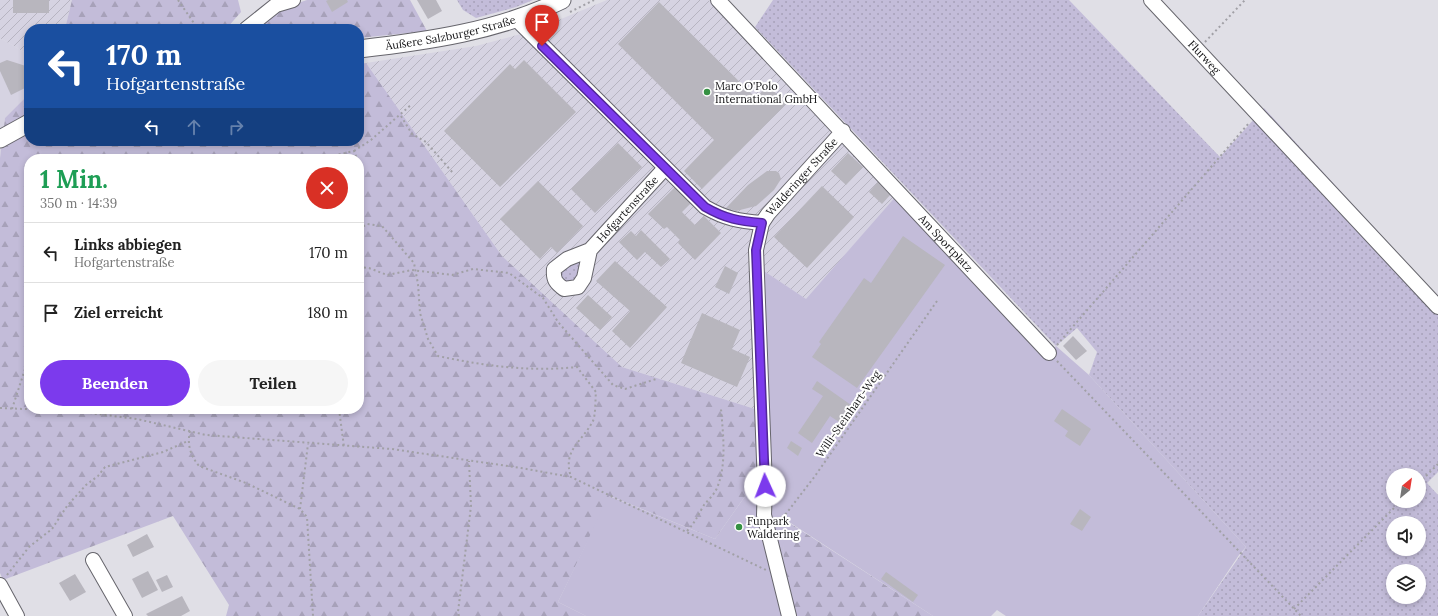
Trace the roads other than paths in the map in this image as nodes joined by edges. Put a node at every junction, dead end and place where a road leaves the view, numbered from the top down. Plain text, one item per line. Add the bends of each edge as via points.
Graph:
1 (293, 0) edge
2 (562, 0) edge
3 (718, 0) edge
4 (1151, 0) edge
5 (515, 18) junction
6 (252, 24) edge
7 (364, 48) edge
8 (24, 126) edge
9 (843, 131) junction
10 (0, 139) edge
11 (665, 168) junction
12 (762, 223) junction
13 (590, 250) dead end
14 (1438, 306) edge
15 (1049, 353) road end
16 (93, 560) dead end
17 (2, 582) edge
18 (17, 616) edge
19 (125, 616) edge
20 (789, 616) edge

1 - 6 street via 276,5
2 - 5 main road, Äußere Salzburger Straße
3 - 9 street, Walderinger Straße
4 - 14 street, Flurweg
5 - 7 main road, Äußere Salzburger Straße via 463,34
5 - 11 street, Hofgartenstraße
8 - 10 main road
9 - 12 street, Walderinger Straße
9 - 15 street, Am Sportplatz
11 - 12 street, Hofgartenstraße via 705,207 720,216
11 - 13 street, Hofgartenstraße
12 - 20 street, Walderinger Straße via 756,250 764,515
16 - 19 street
17 - 18 street

